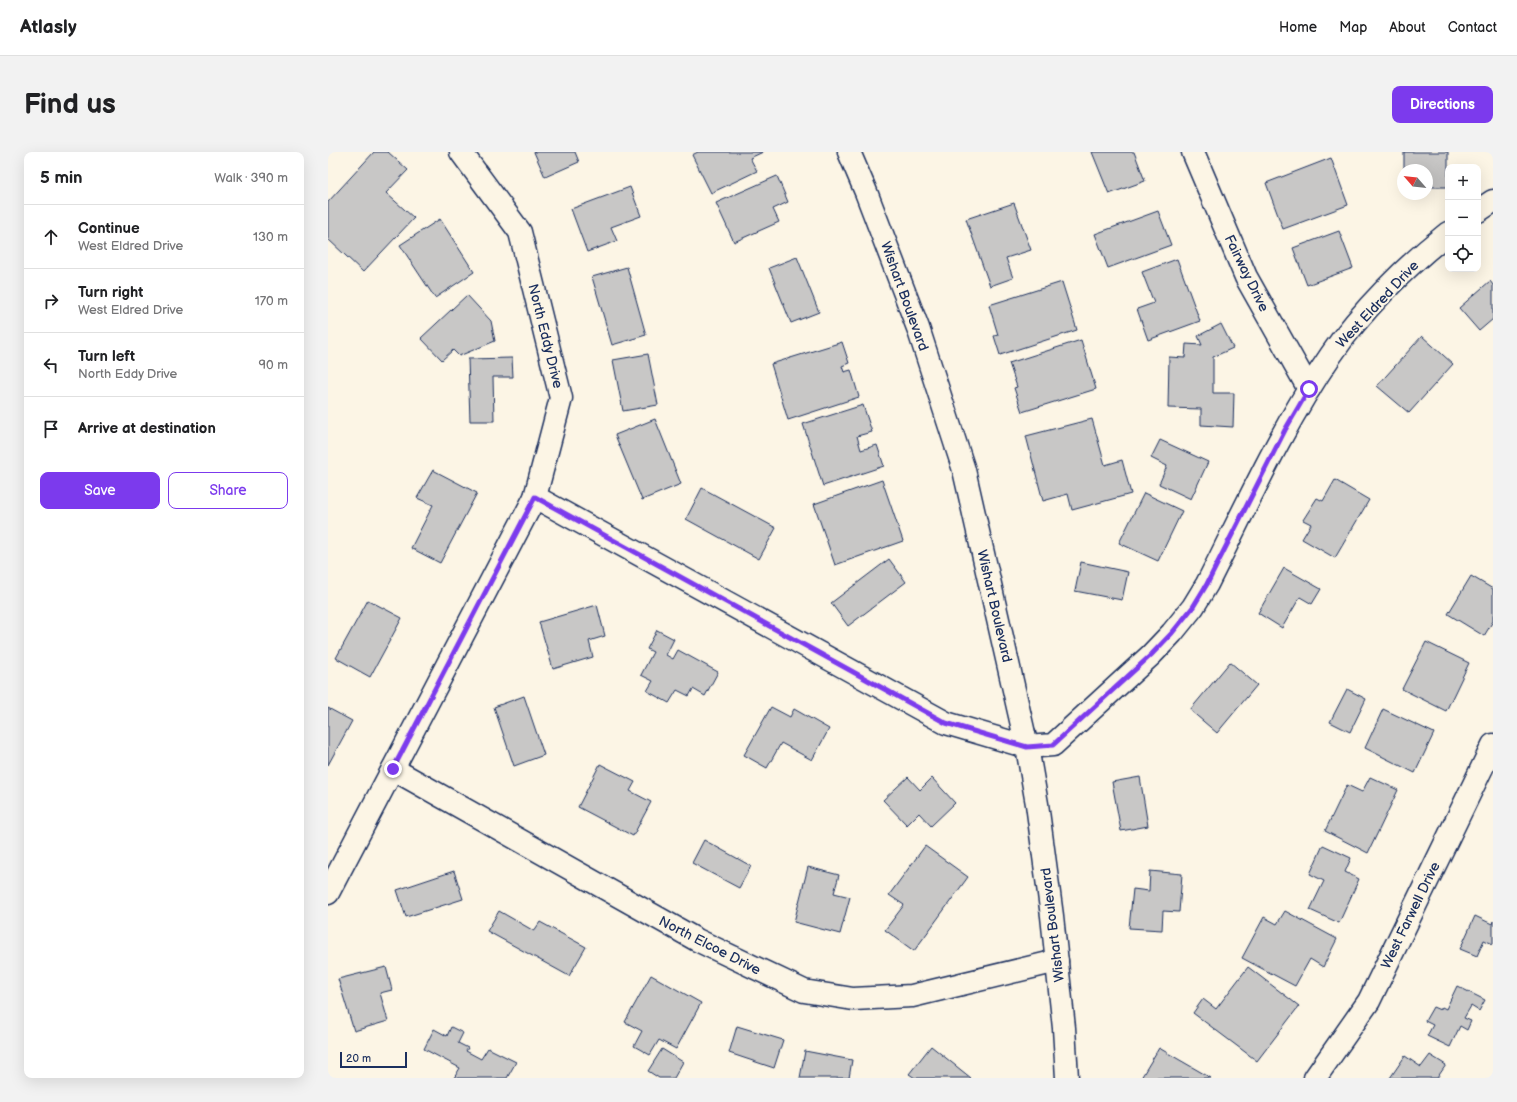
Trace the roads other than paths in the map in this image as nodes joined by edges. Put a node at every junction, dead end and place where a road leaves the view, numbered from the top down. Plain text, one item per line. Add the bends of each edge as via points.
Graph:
1 (461, 152) edge
2 (849, 152) edge
3 (1193, 152) edge
4 (1493, 202) edge
5 (1481, 209) edge
6 (1445, 236) edge
7 (1309, 389) junction
8 (535, 497) junction
9 (1493, 745) edge
10 (1027, 747) junction
11 (393, 769) junction
12 (328, 893) edge
13 (1057, 961) junction
14 (1067, 1078) edge
15 (1315, 1078) edge

1 - 8 street, North Eddy Drive via 520,232 561,398
2 - 10 street, Wishart Boulevard via 918,328 964,470
3 - 7 street, Fairway Drive via 1246,277
4 - 5 street
6 - 7 street, West Eldred Drive via 1382,293 1356,322 1331,354
7 - 10 street, West Eldred Drive via 1193,607 1151,655 1053,745
8 - 10 street, West Eldred Drive via 946,723
8 - 11 street, North Eddy Drive
9 - 15 street, West Farwell Drive via 1369,1002
10 - 13 street, Wishart Boulevard
11 - 12 street, North Eddy Drive
11 - 13 street, North Elcoe Drive via 697,940 804,991 853,1000 912,996
13 - 14 street, Wishart Boulevard

